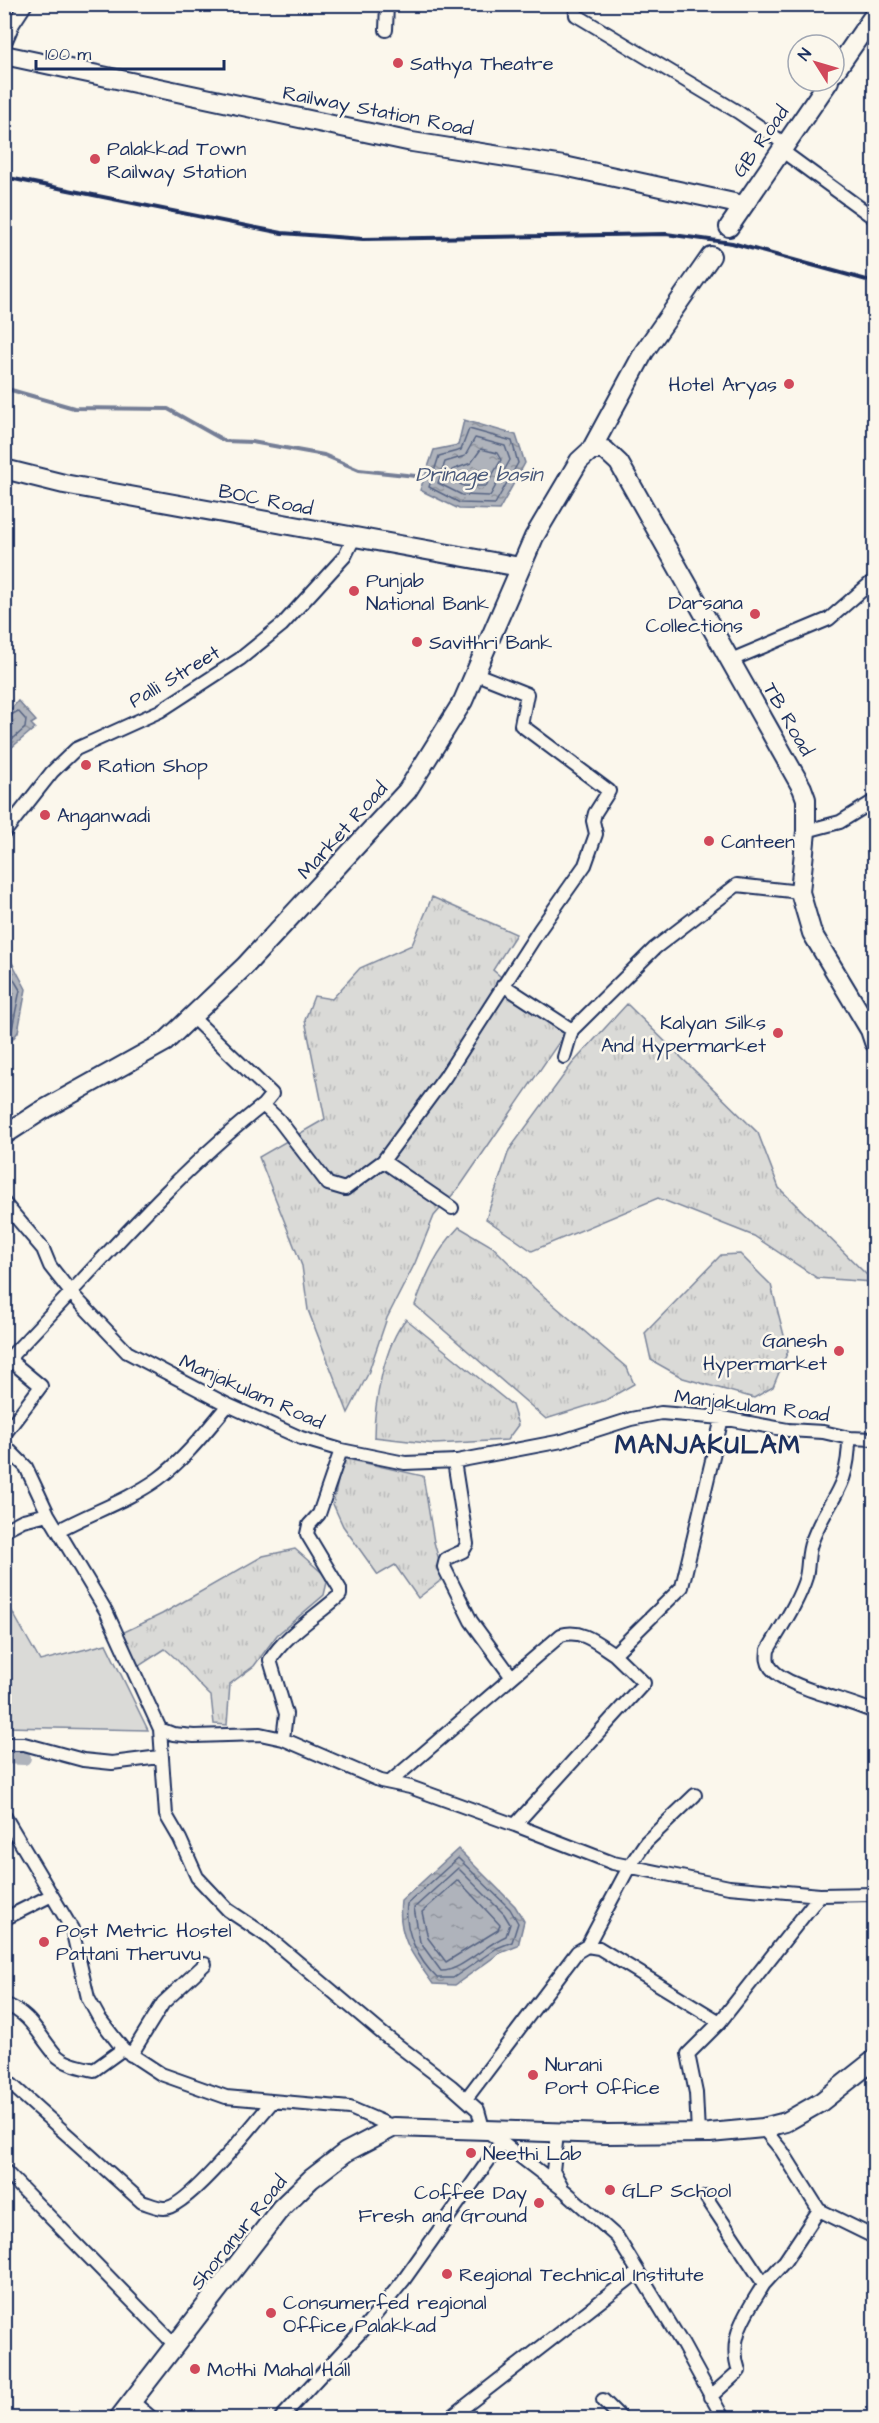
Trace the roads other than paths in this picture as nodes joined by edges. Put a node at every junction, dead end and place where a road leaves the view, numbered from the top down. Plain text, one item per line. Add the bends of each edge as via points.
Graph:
1 (26, 4) edge
2 (387, 4) edge
3 (574, 4) edge
4 (874, 15) edge
5 (386, 30) dead end
6 (4, 45) edge
7 (4, 55) edge
8 (846, 56) edge
9 (821, 93) edge
10 (783, 147) junction
11 (743, 205) junction
12 (874, 218) edge
13 (729, 227) dead end
14 (711, 255) dead end
15 (591, 450) junction
16 (4, 469) edge
17 (354, 538) junction
18 (520, 567) junction
19 (874, 580) edge
20 (731, 660) junction
21 (474, 673) junction
22 (874, 801) edge
23 (806, 831) junction
24 (4, 833) edge
25 (800, 892) junction
26 (504, 985) junction
27 (193, 1018) junction
28 (572, 1030) junction
29 (873, 1033) edge
30 (564, 1057) dead end
31 (263, 1105) junction
32 (4, 1135) edge
33 (383, 1161) junction
34 (4, 1203) edge
35 (452, 1209) dead end
36 (72, 1294) junction
37 (228, 1405) junction
38 (722, 1418) junction
39 (4, 1435) edge
40 (849, 1438) junction
41 (874, 1438) edge
42 (4, 1444) edge
43 (341, 1450) junction
44 (454, 1461) junction
45 (48, 1514) junction
46 (4, 1530) edge
47 (59, 1530) junction
48 (614, 1654) junction
49 (512, 1676) junction
50 (874, 1712) edge
51 (160, 1729) junction
52 (283, 1739) junction
53 (4, 1744) edge
54 (160, 1757) junction
55 (390, 1782) junction
56 (694, 1795) dead end
57 (4, 1815) edge
58 (515, 1825) junction
59 (629, 1867) junction
60 (874, 1894) edge
61 (820, 1895) junction
62 (50, 1896) junction
63 (4, 1919) edge
64 (587, 1946) junction
65 (205, 1964) dead end
66 (4, 2004) edge
67 (720, 2022) junction
68 (127, 2052) junction
69 (874, 2060) edge
70 (4, 2078) edge
71 (466, 2099) junction
72 (272, 2102) junction
73 (394, 2127) junction
74 (483, 2128) junction
75 (763, 2128) junction
76 (557, 2133) junction
77 (698, 2133) junction
78 (501, 2143) junction
79 (4, 2170) edge
80 (565, 2191) junction
81 (706, 2197) dead end
82 (819, 2210) junction
83 (870, 2235) dead end
84 (638, 2272) junction
85 (764, 2284) junction
86 (176, 2346) junction
87 (710, 2397) junction
88 (603, 2400) dead end
89 (133, 2402) junction
90 (719, 2417) edge
91 (119, 2418) edge
92 (152, 2418) edge
93 (281, 2418) edge
94 (450, 2418) edge
95 (621, 2418) edge

1 - 6 street
2 - 5 street
3 - 10 street via 576,15 729,107
4 - 8 main road
7 - 11 main road, Railway Station Road via 412,142 564,166
9 - 10 main road, GB Road
10 - 11 main road, GB Road
10 - 12 street
11 - 13 main road, GB Road
14 - 15 main road, Market Road via 644,352
15 - 18 main road, Market Road via 579,461
15 - 20 main road, TB Road via 605,450 619,463
16 - 17 main road, BOC Road via 64,484
17 - 18 main road, BOC Road
17 - 24 street, Palli Street via 345,556 282,625 240,659 160,711 76,749 51,772
18 - 21 main road, Market Road
19 - 20 street via 829,619
20 - 23 main road, TB Road via 802,788
21 - 26 street via 527,694 521,725 609,791 595,813 596,834 585,866
21 - 27 main road, Market Road via 463,701 406,791 307,901
22 - 23 street via 840,822
23 - 25 main road, TB Road
25 - 28 street via 737,885 655,948
25 - 29 main road, TB Road via 812,933
26 - 28 street
26 - 33 street via 445,1077
27 - 31 street via 272,1094
27 - 32 main road, Market Road via 165,1042
28 - 30 street
31 - 33 street via 328,1184 345,1189
31 - 36 street via 163,1193
33 - 35 street
34 - 36 street, Manjakulam Road via 43,1249 50,1266
36 - 37 street, Manjakulam Road via 127,1352
36 - 39 street via 11,1357 41,1386
37 - 43 street, Manjakulam Road via 301,1438
37 - 47 street via 159,1478 114,1505
38 - 40 street, Manjakulam Road
38 - 44 street, Manjakulam Road via 661,1413 562,1441
38 - 48 street via 681,1587
40 - 41 street, Manjakulam Road
40 - 50 street via 840,1491 813,1538 803,1586 768,1650 767,1660 772,1670 811,1690
42 - 45 street via 26,1467
43 - 44 street, Manjakulam Road via 405,1463
43 - 52 street via 320,1514 309,1525 307,1534 340,1595 278,1647 270,1660 286,1714
44 - 49 street via 467,1544 463,1551 446,1559 444,1567 471,1621
45 - 46 street
45 - 47 street
47 - 51 street via 106,1611
48 - 49 street via 584,1634 570,1632 561,1635
48 - 58 street via 644,1683
49 - 55 street
51 - 52 street via 194,1736 260,1734
51 - 54 street
52 - 55 street
53 - 54 street via 24,1744 112,1763
54 - 71 street via 166,1815 197,1877 228,1910 267,1936
55 - 58 street
56 - 59 street via 646,1842
57 - 62 street
58 - 59 street
59 - 61 street via 729,1887
59 - 64 street
60 - 61 street
61 - 67 street
62 - 63 street
62 - 68 street via 72,1929 88,1998
64 - 67 street via 599,1948
64 - 71 street via 577,1952
65 - 68 street via 163,2003
66 - 68 street via 23,2012 56,2055 72,2065 94,2070
67 - 77 street via 688,2054 696,2093
68 - 72 street via 161,2074 225,2097
69 - 75 main road, Shoranur Road via 821,2102 786,2122
70 - 72 street via 142,2202 165,2208 182,2202 228,2156
71 - 74 street via 478,2110
72 - 73 street via 350,2108
73 - 74 main road, Shoranur Road
73 - 86 main road, Shoranur Road via 346,2152 281,2208
74 - 76 main road, Shoranur Road
74 - 78 street
75 - 77 main road, Shoranur Road
75 - 82 street
76 - 77 main road, Shoranur Road
76 - 80 street via 553,2171
78 - 80 street
78 - 93 street via 403,2281
79 - 86 street
80 - 84 street via 618,2237
81 - 85 street
82 - 83 street
82 - 85 street via 785,2261
84 - 87 street
84 - 94 street
85 - 87 street via 738,2327 735,2360 739,2371
86 - 89 main road, Shoranur Road
87 - 90 street
88 - 95 street
89 - 91 main road, Shoranur Road
89 - 92 street

